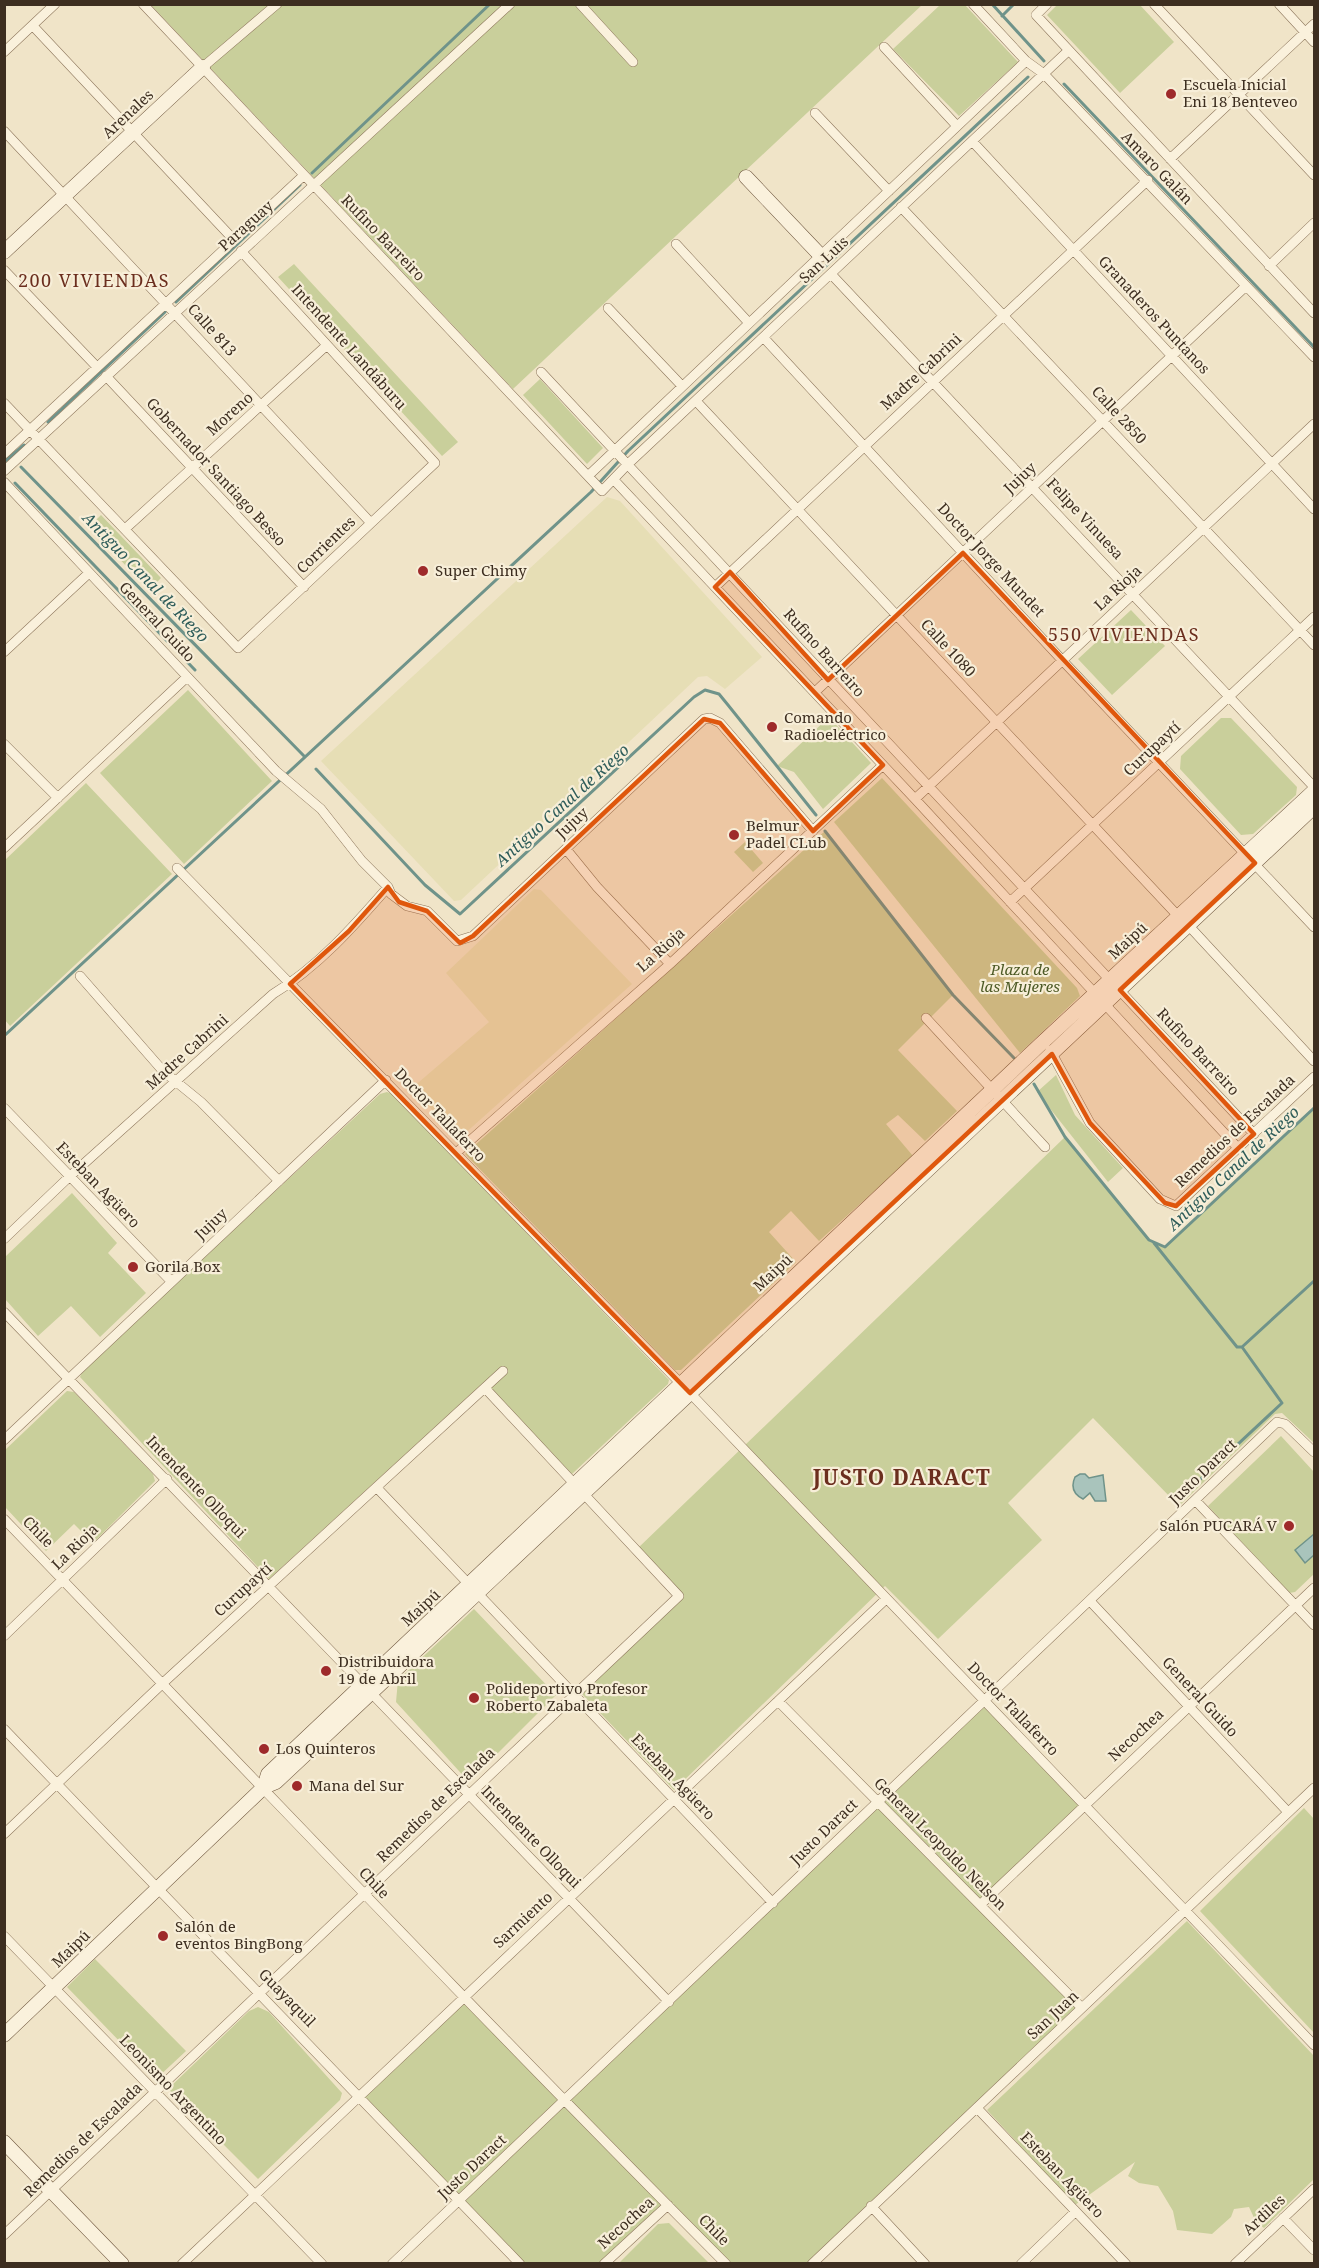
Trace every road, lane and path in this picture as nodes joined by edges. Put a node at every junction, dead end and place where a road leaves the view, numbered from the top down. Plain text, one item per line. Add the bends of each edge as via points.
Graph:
1 (56, 4) edge
2 (143, 4) edge
3 (277, 4) edge
4 (510, 4) edge
5 (580, 4) edge
6 (974, 4) edge
7 (1047, 4) edge
8 (1154, 4) edge
9 (1280, 4) edge
10 (1314, 24) edge
11 (33, 26) junction
12 (1305, 32) junction
13 (1314, 42) edge
14 (884, 47) dead end
15 (1068, 51) junction
16 (4, 52) edge
17 (1026, 61) junction
18 (633, 62) dead end
19 (203, 67) junction
20 (1044, 74) junction
21 (1239, 95) junction
22 (814, 113) dead end
23 (957, 126) junction
24 (4, 131) edge
25 (133, 132) junction
26 (972, 141) junction
27 (1170, 159) junction
28 (1314, 175) edge
29 (303, 176) junction
30 (746, 177) dead end
31 (1148, 180) junction
32 (313, 186) junction
33 (888, 190) junction
34 (66, 195) junction
35 (901, 207) junction
36 (1314, 223) edge
37 (234, 240) junction
38 (676, 244) dead end
39 (1073, 250) junction
40 (241, 251) junction
41 (4, 252) edge
42 (819, 255) junction
43 (1269, 266) junction
44 (4, 270) edge
45 (831, 274) junction
46 (1246, 286) junction
47 (166, 303) junction
48 (608, 308) dead end
49 (176, 312) junction
50 (1314, 313) edge
51 (1005, 314) junction
52 (749, 323) junction
53 (764, 338) junction
54 (327, 345) junction
55 (1172, 356) junction
56 (1314, 357) edge
57 (97, 367) junction
58 (541, 372) dead end
59 (106, 376) junction
60 (933, 382) junction
61 (682, 386) junction
62 (696, 401) junction
63 (4, 403) edge
64 (261, 406) junction
65 (1104, 420) junction
66 (1314, 424) edge
67 (29, 430) junction
68 (38, 440) junction
69 (865, 445) junction
70 (615, 450) junction
71 (4, 454) edge
72 (435, 463) joint
73 (1272, 463) junction
74 (628, 464) junction
75 (192, 468) junction
76 (4, 471) edge
77 (589, 475) junction
78 (614, 480) junction
79 (4, 482) edge
80 (1032, 487) junction
81 (602, 491) joint
82 (797, 509) junction
83 (1314, 509) edge
84 (371, 523) junction
85 (1204, 527) junction
86 (125, 529) junction
87 (963, 553) junction
88 (730, 572) junction
89 (89, 573) junction
90 (715, 586) junction
91 (304, 587) junction
92 (1133, 594) junction
93 (897, 615) junction
94 (1314, 617) edge
95 (1301, 630) junction
96 (1314, 645) edge
97 (4, 652) edge
98 (1062, 660) junction
99 (188, 677) junction
100 (828, 680) junction
101 (815, 692) junction
102 (1230, 697) junction
103 (997, 722) junction
104 (4, 744) edge
105 (1160, 762) junction
106 (884, 765) junction
107 (928, 787) junction
108 (1314, 789) edge
109 (58, 798) junction
110 (915, 799) junction
111 (1314, 807) edge
112 (1093, 825) junction
113 (813, 831) junction
114 (4, 848) edge
115 (566, 849) junction
116 (1250, 859) junction
117 (177, 868) dead end
118 (388, 887) junction
119 (1024, 889) junction
120 (1010, 902) junction
121 (1184, 921) junction
122 (1314, 927) edge
123 (458, 941) joint
124 (670, 964) junction
125 (80, 976) dead end
126 (290, 984) junction
127 (1115, 985) junction
128 (1095, 993) junction
129 (1105, 1004) junction
130 (926, 1018) dead end
131 (1044, 1041) junction
132 (1053, 1053) junction
133 (1314, 1061) edge
134 (1314, 1077) edge
135 (386, 1080) junction
136 (176, 1083) junction
137 (998, 1094) junction
138 (4, 1108) edge
139 (1254, 1134) junction
140 (1045, 1147) dead end
141 (1238, 1148) junction
142 (456, 1153) junction
143 (69, 1177) junction
144 (279, 1181) junction
145 (4, 1239) edge
146 (171, 1281) junction
147 (4, 1312) edge
148 (503, 1371) dead end
149 (68, 1378) junction
150 (485, 1388) junction
151 (685, 1389) junction
152 (4, 1440) edge
153 (1314, 1452) edge
154 (167, 1479) junction
155 (580, 1488) junction
156 (378, 1489) junction
157 (1195, 1500) junction
158 (4, 1519) edge
159 (63, 1579) junction
160 (270, 1586) junction
161 (1314, 1588) edge
162 (473, 1589) junction
163 (886, 1599) junction
164 (1090, 1601) junction
165 (1295, 1605) junction
166 (1314, 1626) edge
167 (4, 1636) edge
168 (164, 1683) junction
169 (369, 1687) junction
170 (574, 1695) junction
171 (778, 1701) junction
172 (985, 1702) junction
173 (1188, 1707) junction
174 (4, 1729) edge
175 (58, 1784) junction
176 (264, 1787) junction
177 (1314, 1788) edge
178 (469, 1794) junction
179 (674, 1799) junction
180 (877, 1803) junction
181 (1084, 1805) junction
182 (1288, 1812) junction
183 (4, 1834) edge
184 (159, 1887) junction
185 (364, 1895) junction
186 (568, 1898) junction
187 (773, 1903) junction
188 (980, 1905) junction
189 (1186, 1910) junction
190 (4, 1936) edge
191 (54, 1988) junction
192 (261, 1993) junction
193 (463, 1998) junction
194 (669, 2001) junction
195 (1082, 2008) junction
196 (4, 2035) edge
197 (1314, 2045) edge
198 (155, 2092) junction
199 (359, 2096) junction
200 (565, 2101) junction
201 (977, 2108) junction
202 (4, 2142) edge
203 (1314, 2189) edge
204 (51, 2191) junction
205 (254, 2195) junction
206 (459, 2200) junction
207 (668, 2205) junction
208 (871, 2206) junction
209 (1075, 2212) junction
210 (1283, 2218) junction
211 (4, 2235) edge
212 (1314, 2250) edge
213 (122, 2264) edge
214 (182, 2264) edge
215 (322, 2264) edge
216 (392, 2264) edge
217 (520, 2264) edge
218 (604, 2264) edge
219 (726, 2264) edge
220 (812, 2264) edge
221 (925, 2264) edge
222 (1021, 2264) edge
223 (1126, 2264) edge
224 (1234, 2264) edge

1 - 11 street
2 - 19 street, Rufino Barreiro
3 - 19 street, Arenales
4 - 32 street, Paraguay
5 - 18 street
6 - 17 street, Amaro Galán
7 - 15 street, Amaro Galán via 1036,15
8 - 21 street
9 - 12 street
10 - 12 street
11 - 16 street
11 - 25 street
12 - 13 street
12 - 21 street
14 - 23 street
15 - 20 street, San Luis
15 - 27 street, Amaro Galán
17 - 20 street, Amaro Galán
17 - 23 street, San Luis
19 - 25 street, Arenales
19 - 29 street, Rufino Barreiro
20 - 26 street, San Luis
20 - 31 street, Amaro Galán
21 - 27 street
21 - 28 street
22 - 33 street
23 - 33 street, San Luis
24 - 34 street, Calle 813
25 - 34 street, Arenales
25 - 37 street
26 - 35 street, San Luis
26 - 39 street, Granaderos Puntanos
27 - 43 street, Amaro Galán
29 - 32 street, Rufino Barreiro
29 - 37 street, Paraguay
30 - 42 street
31 - 39 street, Madre Cabrini
31 - 46 street, Amaro Galán
32 - 40 street, Paraguay
32 - 77 street, Rufino Barreiro
33 - 42 street, San Luis
34 - 41 street, Arenales
34 - 47 street, Calle 813
35 - 45 street, San Luis
35 - 51 street, Calle 2850
36 - 43 street
37 - 47 street, Paraguay
38 - 52 street
39 - 51 street, Madre Cabrini
39 - 55 street, Granaderos Puntanos
40 - 49 street, Paraguay
40 - 54 street, Intendente Landáburu
42 - 52 street, San Luis
43 - 50 street, Amaro Galán
44 - 57 street
45 - 53 street, San Luis
45 - 60 street, Felipe Vinuesa
46 - 55 street, Jujuy
46 - 56 street, Amaro Galán
47 - 49 street, Calle 813
47 - 57 street, Paraguay
48 - 61 street
49 - 59 street, Paraguay
49 - 64 street, Calle 813
51 - 60 street, Madre Cabrini
51 - 65 street, Calle 2850
52 - 61 street, San Luis
53 - 62 street, San Luis
53 - 69 street, Doctor Jorge Mundet
54 - 64 street, Moreno
54 - 72 street, Intendente Landáburu
55 - 65 street, Jujuy
55 - 73 street, Granaderos Puntanos
57 - 67 street, Paraguay
58 - 70 street, Rufino Barreiro
59 - 68 street, Paraguay
59 - 75 street, Gobernador Santiago Besso
60 - 69 street, Madre Cabrini
60 - 80 street, Felipe Vinuesa
61 - 70 street, San Luis
62 - 74 street, San Luis
62 - 82 street, Calle 1080
63 - 67 street
64 - 75 street, Moreno
64 - 84 street, Calle 813
65 - 80 street, Jujuy
65 - 85 street, Calle 2850
66 - 73 street, La Rioja
67 - 68 street
67 - 71 street, Paraguay
68 - 76 street, Paraguay
68 - 86 street
69 - 82 street, Madre Cabrini
69 - 87 street, Doctor Jorge Mundet
70 - 74 street, Rufino Barreiro
70 - 77 street, San Luis
72 - 84 street, Corrientes
73 - 83 street, Granaderos Puntanos
73 - 85 street, La Rioja
74 - 78 street, San Luis
74 - 88 street, Rufino Barreiro
75 - 86 street, Moreno
75 - 91 street, Gobernador Santiago Besso
77 - 81 street, Rufino Barreiro
78 - 81 street, San Luis
78 - 90 street
79 - 89 street, General Guido
80 - 87 street, Jujuy
80 - 92 street, Felipe Vinuesa
82 - 88 street, Madre Cabrini
82 - 93 street, Calle 1080
84 - 91 street, Corrientes
85 - 92 street, La Rioja
85 - 95 street, Calle 2850
86 - 91 street, Corrientes via 238,648
87 - 93 street, Jujuy
87 - 98 street, Doctor Jorge Mundet
88 - 90 street, Madre Cabrini
88 - 100 street, Rufino Barreiro
89 - 97 street
89 - 99 street, General Guido
90 - 101 street
92 - 98 street, La Rioja
92 - 102 street, Felipe Vinuesa
93 - 100 street, Jujuy
93 - 103 street, Calle 1080
94 - 95 street, Curupaytí
95 - 96 street, Calle 2850
95 - 102 street, Curupaytí
98 - 103 street, La Rioja
98 - 105 street, Doctor Jorge Mundet
99 - 109 street
99 - 118 street, General Guido via 288,783 321,809
100 - 101 street, Jujuy
100 - 107 street, Rufino Barreiro
101 - 106 street
102 - 105 street, Curupaytí
102 - 108 street, Felipe Vinuesa
103 - 107 street, La Rioja
103 - 112 street, Calle 1080
104 - 109 street
105 - 112 street, Curupaytí
105 - 116 street, Doctor Jorge Mundet
106 - 110 street
106 - 113 street, La Rioja
107 - 110 street, La Rioja
107 - 119 street, Rufino Barreiro
108 - 116 street, Maipú
109 - 114 street
110 - 120 street
111 - 116 street, Maipú
112 - 119 street, Curupaytí
112 - 121 street, Calle 1080
113 - 115 street, Jujuy via 720,723 710,718
113 - 124 street, La Rioja
115 - 123 street, Jujuy via 473,936
115 - 124 street
116 - 121 street, Maipú
116 - 122 street, Doctor Jorge Mundet
117 - 126 street, Doctor Tallaferro
118 - 123 street, General Guido via 399,902 427,911
118 - 126 street, Madre Cabrini via 349,931
119 - 120 street, Curupaytí
119 - 127 street, Rufino Barreiro
120 - 128 street
121 - 127 street, Maipú
121 - 133 street, Calle 1080
124 - 142 street, La Rioja
125 - 136 street
126 - 135 street, Doctor Tallaferro
126 - 136 street, Madre Cabrini via 273,994
127 - 128 street, Maipú
127 - 129 street, Maipú
127 - 139 street, Rufino Barreiro
128 - 129 street
128 - 131 street, Maipú
129 - 132 street, Maipú
129 - 141 street
130 - 137 street
131 - 132 street
131 - 137 street, Maipú
132 - 137 street, Maipú
132 - 141 street, Remedios de Escalada via 1090,1123 1160,1199 1176,1206
134 - 139 street, Remedios de Escalada
135 - 142 street, Doctor Tallaferro
135 - 144 street, Jujuy
136 - 143 street, Madre Cabrini
136 - 144 street via 201,1102
137 - 140 street
137 - 151 street, Maipú
138 - 143 street, Esteban Agüero
139 - 141 street, Remedios de Escalada
142 - 151 street, Doctor Tallaferro
143 - 145 street, Madre Cabrini
143 - 146 street, Esteban Agüero
144 - 146 street, Jujuy
146 - 149 street, Jujuy
147 - 149 street, Intendente Olloqui
148 - 150 street, Curupaytí
149 - 152 street, Jujuy
149 - 154 street, Intendente Olloqui
150 - 155 street
150 - 156 street, Curupaytí
151 - 155 street, Maipú
151 - 163 street, Doctor Tallaferro
153 - 157 street, Justo Daract via 1285,1424 1277,1422
154 - 159 street, La Rioja
154 - 160 street, Intendente Olloqui
155 - 162 street, Maipú
155 - 170 street, Remedios de Escalada via 679,1596
156 - 160 street, Curupaytí
156 - 162 street, Esteban Agüero
157 - 164 street, Justo Daract
157 - 165 street
158 - 159 street, Chile
159 - 167 street, La Rioja
159 - 168 street, Chile
160 - 168 street, Curupaytí
160 - 169 street, Intendente Olloqui
161 - 165 street, Necochea
162 - 169 street, Maipú
162 - 170 street, Esteban Agüero
163 - 171 street, Sarmiento
163 - 172 street, Doctor Tallaferro
164 - 172 street, Justo Daract
164 - 173 street, General Guido
165 - 166 street
165 - 173 street, Necochea
168 - 175 street, Curupaytí
168 - 176 street, Chile
169 - 176 street, Maipú via 268,1774
169 - 178 street, Intendente Olloqui
170 - 178 street, Remedios de Escalada
170 - 179 street, Esteban Agüero
171 - 179 street, Sarmiento
171 - 180 street, General Leopoldo Nelson
172 - 180 street, Justo Daract
172 - 181 street, Doctor Tallaferro
173 - 181 street, Necochea
173 - 182 street, General Guido
174 - 175 street, Guayaquil
175 - 183 street, Curupaytí
175 - 184 street, Guayaquil
176 - 184 street, Maipú
176 - 185 street, Chile
177 - 182 street, San Juan
178 - 185 street, Remedios de Escalada
178 - 186 street, Intendente Olloqui
179 - 186 street, Sarmiento
179 - 187 street, Esteban Agüero
180 - 187 street, Justo Daract
180 - 188 street, General Leopoldo Nelson
181 - 188 street, Necochea
181 - 189 street, Doctor Tallaferro
182 - 189 street, San Juan
184 - 191 street, Maipú
184 - 192 street, Guayaquil
185 - 192 street, Remedios de Escalada
185 - 193 street, Chile
186 - 193 street, Sarmiento
186 - 194 street, Intendente Olloqui
187 - 194 street, Justo Daract
188 - 195 street, General Leopoldo Nelson
189 - 195 street, San Juan
189 - 197 street, Doctor Tallaferro
190 - 191 street, Leonismo Argentino
191 - 196 street, Maipú
191 - 198 street, Leonismo Argentino
192 - 198 street, Remedios de Escalada
192 - 199 street, Guayaquil
193 - 199 street, Sarmiento
193 - 200 street, Chile
194 - 200 street, Justo Daract
195 - 201 street, San Juan
198 - 204 street, Remedios de Escalada
198 - 205 street, Leonismo Argentino
199 - 205 street, Sarmiento
199 - 206 street, Guayaquil
200 - 206 street, Justo Daract
200 - 207 street, Chile
201 - 208 street, San Juan
201 - 209 street, Esteban Agüero
202 - 204 street
203 - 210 street, Ardiles
204 - 211 street, Remedios de Escalada
204 - 213 street
205 - 214 street, Sarmiento
205 - 215 street, Leonismo Argentino
206 - 216 street, Justo Daract
206 - 217 street, Guayaquil
207 - 218 street, Necochea
207 - 219 street, Chile
208 - 220 street, San Juan
208 - 221 street
209 - 222 street
209 - 223 street, Esteban Agüero
210 - 212 street
210 - 224 street, Ardiles

